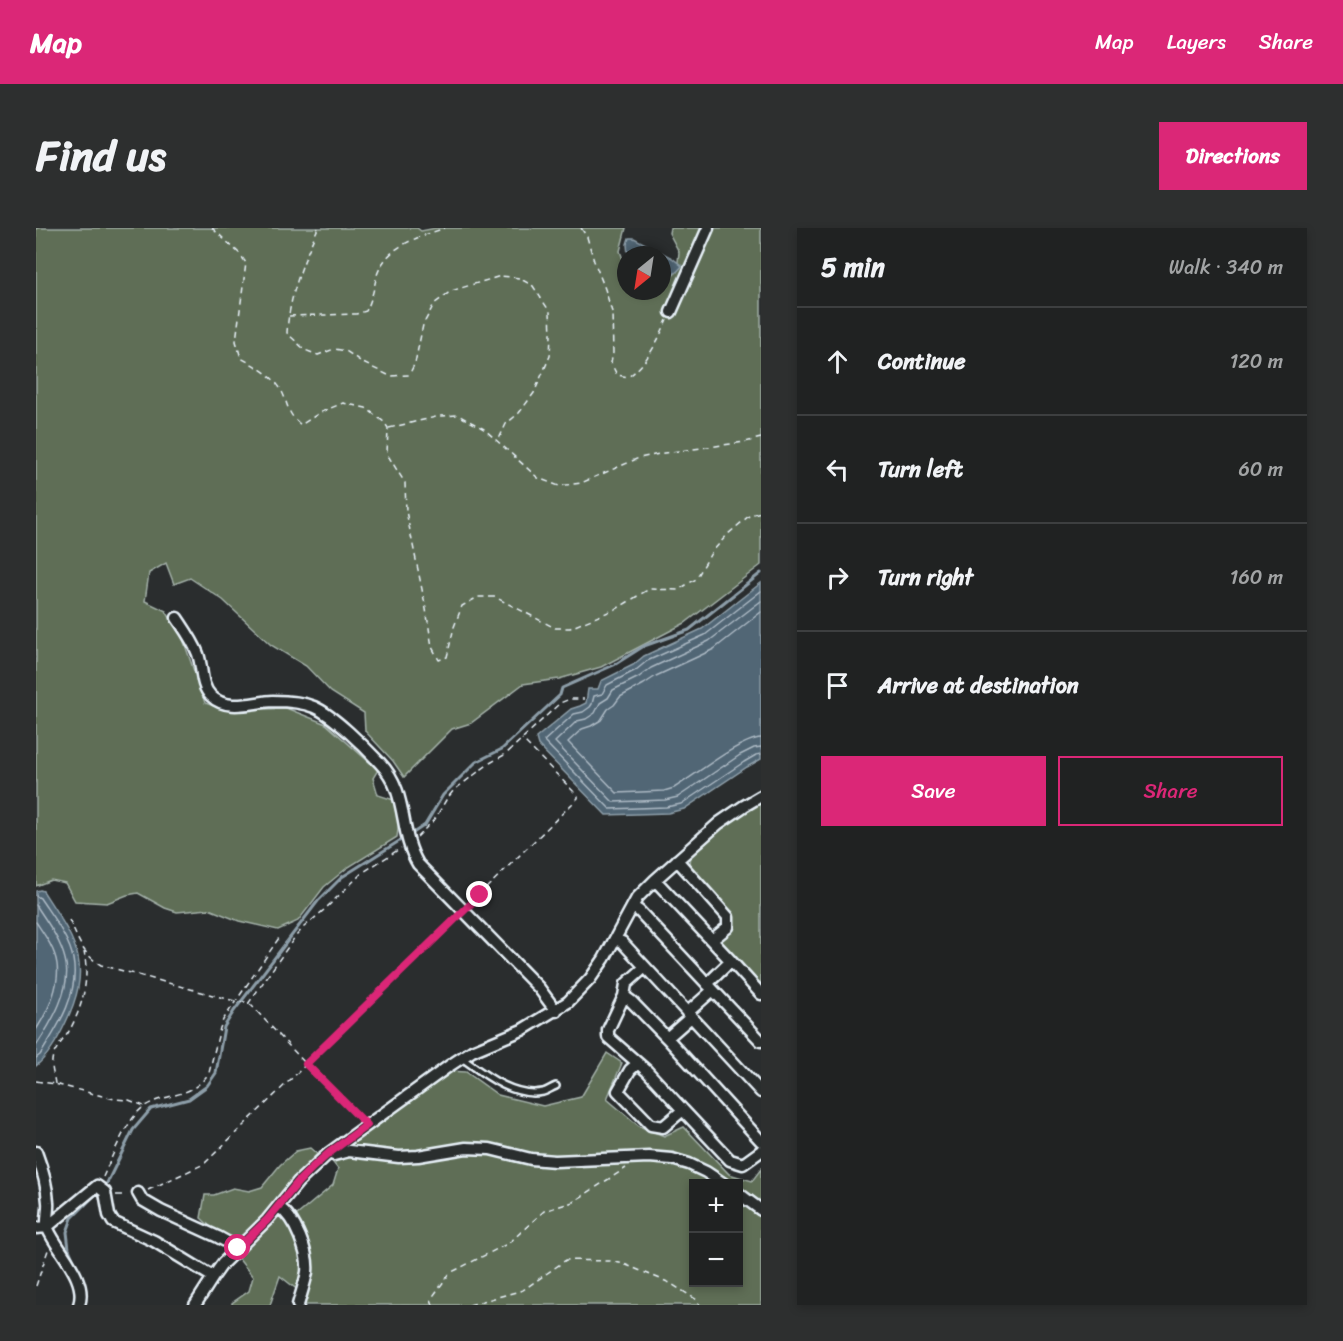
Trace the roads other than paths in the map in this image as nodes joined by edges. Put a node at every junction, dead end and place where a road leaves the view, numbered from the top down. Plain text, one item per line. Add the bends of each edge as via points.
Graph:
1 (708, 228) edge
2 (671, 312) road end
3 (177, 618) dead end
4 (761, 796) edge
5 (677, 860) junction
6 (655, 880) junction
7 (633, 908) junction
8 (615, 939) junction
9 (712, 940) junction
10 (731, 961) junction
11 (645, 967) junction
12 (710, 987) junction
13 (761, 994) edge
14 (624, 996) junction
15 (556, 1011) junction
16 (689, 1015) junction
17 (667, 1038) junction
18 (761, 1041) edge
19 (462, 1058) junction
20 (638, 1064) junction
21 (556, 1086) dead end
22 (761, 1092) edge
23 (683, 1110) junction
24 (761, 1141) edge
25 (761, 1151) edge
26 (36, 1152) edge
27 (329, 1153) junction
28 (716, 1179) edge
29 (138, 1193) road end
30 (743, 1197) edge
31 (279, 1207) junction
32 (761, 1210) edge
33 (41, 1228) edge
34 (238, 1248) junction
35 (213, 1276) junction
36 (79, 1305) edge
37 (195, 1305) edge
38 (298, 1305) edge

1 - 2 street
3 - 15 street via 198,655 204,687 216,701 231,705 274,701 313,707 329,716 382,764 395,784 407,838 418,864 539,988
4 - 5 street via 719,823
5 - 6 street
5 - 9 street via 728,917 728,927
6 - 7 street via 637,898
6 - 9 street
7 - 8 street
7 - 12 street
8 - 11 street
8 - 15 street via 590,979
9 - 10 street
10 - 12 street
10 - 13 street
11 - 14 street via 626,984
11 - 16 street
12 - 16 street
12 - 18 street
14 - 17 street
14 - 20 street via 608,1037
15 - 19 street
16 - 17 street
16 - 22 street
17 - 24 street
19 - 21 lane via 520,1091 545,1092
19 - 27 street
20 - 23 street
20 - 23 street via 630,1070 618,1092 651,1125 663,1127
23 - 25 street via 730,1160 743,1164
26 - 33 street via 45,1175 49,1204
27 - 28 street via 349,1151 399,1157 466,1148 555,1161 649,1157 689,1164
27 - 31 street via 298,1182
29 - 34 street via 142,1200 161,1211
30 - 32 street
31 - 34 street
31 - 38 street via 295,1224 306,1256 307,1271
33 - 35 street via 102,1190 113,1222
33 - 36 street via 53,1237 76,1276
34 - 35 street
35 - 37 street

